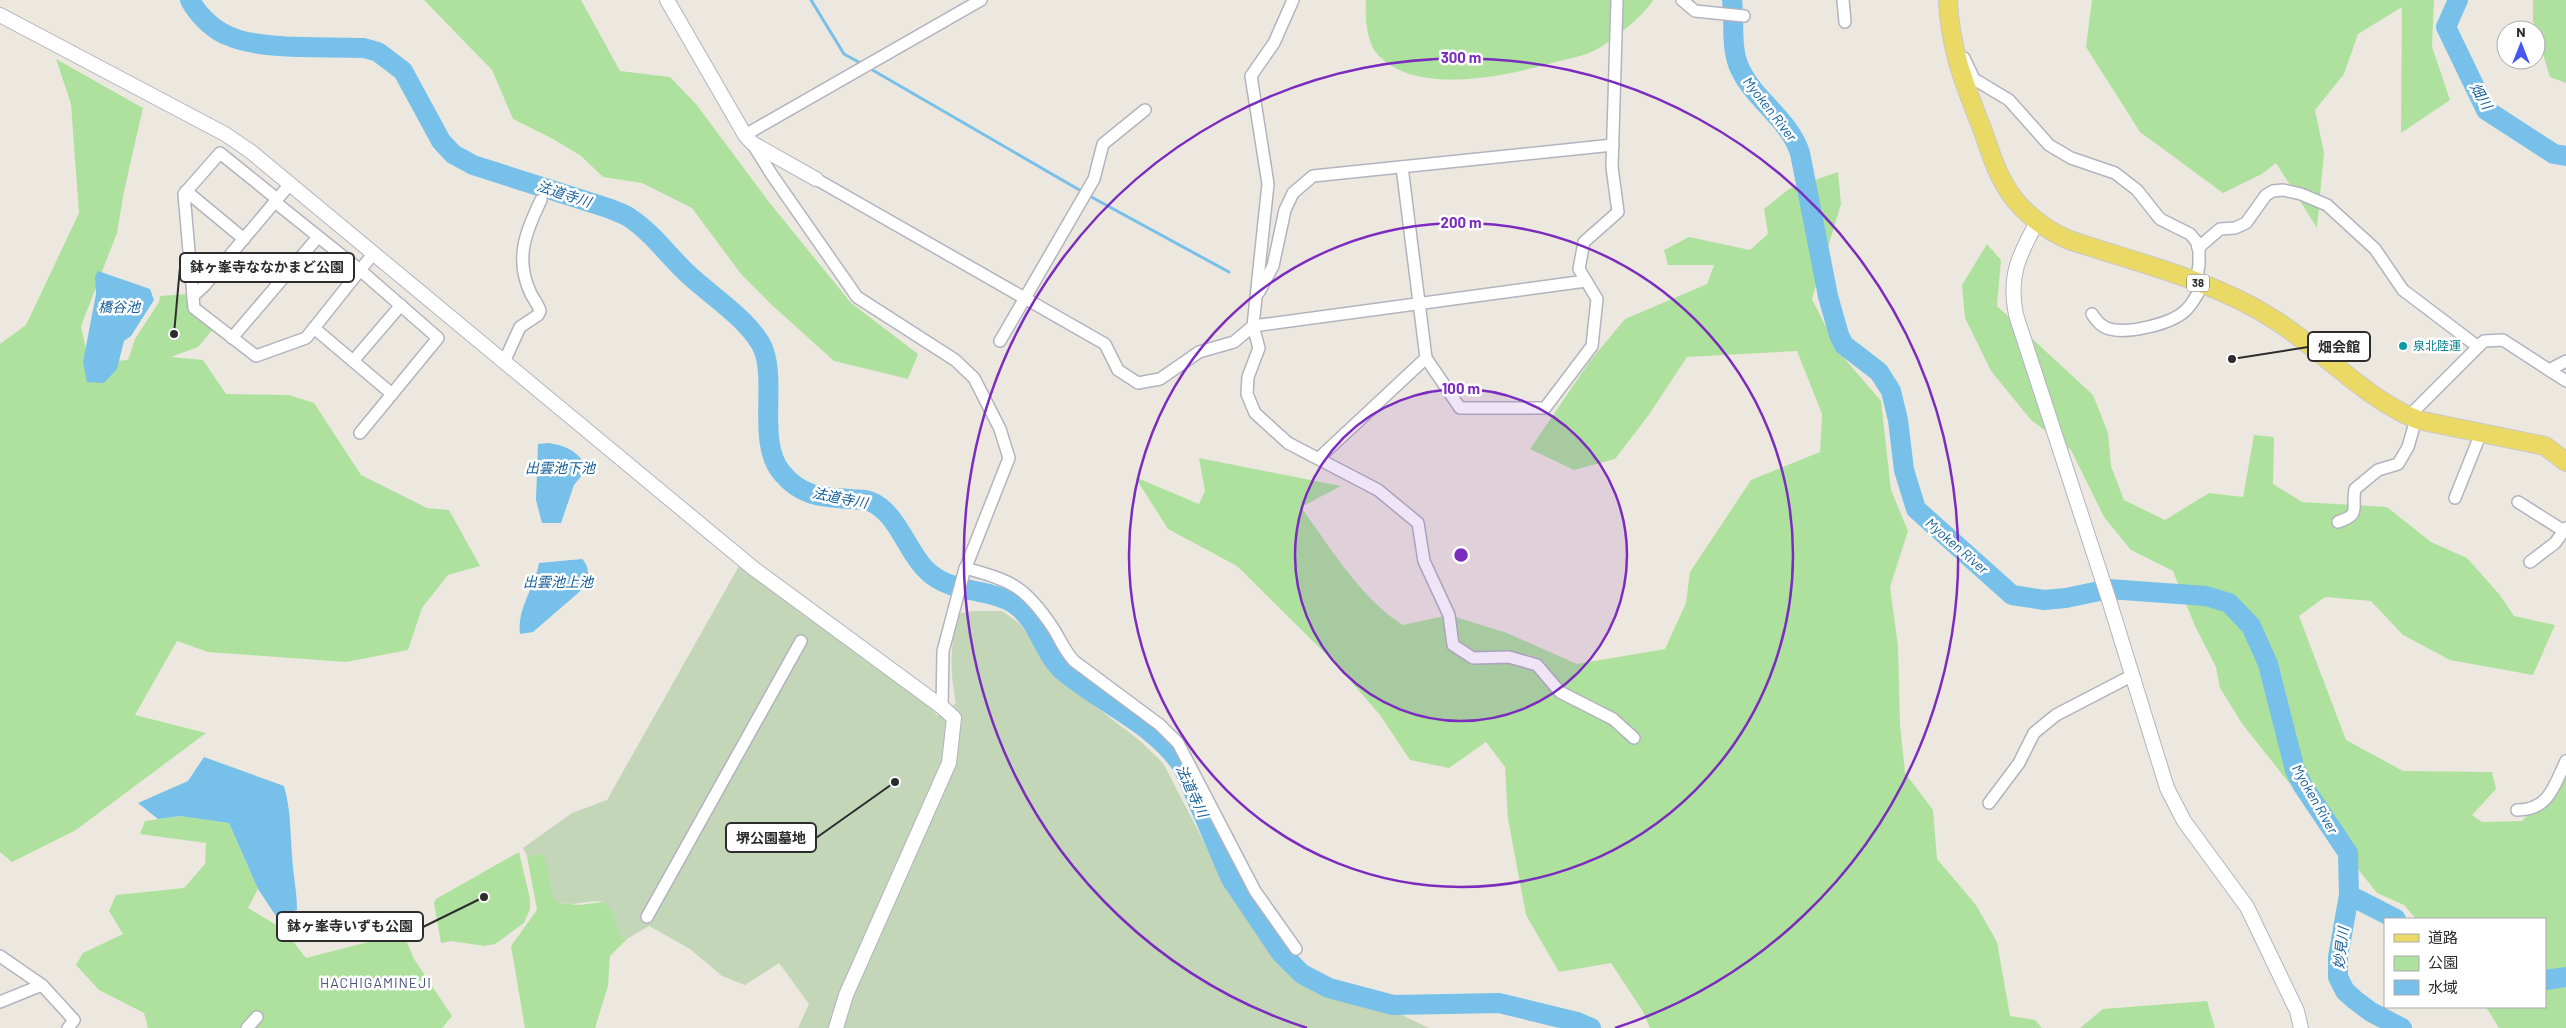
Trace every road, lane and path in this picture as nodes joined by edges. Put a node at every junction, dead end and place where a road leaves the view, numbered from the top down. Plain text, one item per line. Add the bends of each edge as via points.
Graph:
1 (667, 0) edge
2 (977, 0) edge
3 (1293, 0) edge
4 (1617, 0) edge
5 (1682, 0) edge
6 (1843, 0) edge
7 (1948, 0) edge
8 (0, 15) edge
9 (1744, 16) dead end
10 (1844, 22) dead end
11 (1954, 54) junction
12 (1145, 110) dead end
13 (749, 139) junction
14 (1613, 145) junction
15 (1402, 167) junction
16 (816, 179) joint
17 (290, 184) junction
18 (186, 191) junction
19 (276, 200) junction
20 (540, 200) dead end
21 (2037, 222) junction
22 (318, 237) junction
23 (244, 239) junction
24 (2198, 248) junction
25 (373, 254) junction
26 (360, 270) junction
27 (1586, 281) junction
28 (2199, 284) junction
29 (193, 296) junction
30 (1025, 298) junction
31 (1256, 298) junction
32 (400, 305) junction
33 (1419, 305) junction
34 (2092, 314) dead end
35 (1253, 326) junction
36 (314, 328) junction
37 (232, 338) junction
38 (1000, 341) dead end
39 (2477, 346) junction
40 (1426, 358) junction
41 (353, 361) junction
42 (2566, 361) edge
43 (504, 362) junction
44 (2549, 370) junction
45 (2566, 380) edge
46 (392, 394) junction
47 (2413, 418) junction
48 (360, 433) dead end
49 (2481, 433) junction
50 (1320, 457) junction
51 (2566, 462) edge
52 (2455, 498) dead end
53 (2518, 502) dead end
54 (2338, 522) dead end
55 (2564, 534) edge
56 (2530, 562) dead end
57 (964, 570) junction
58 (801, 641) dead end
59 (2132, 675) junction
60 (942, 707) junction
61 (1634, 738) dead end
62 (2566, 761) edge
63 (1989, 803) dead end
64 (2517, 810) dead end
65 (647, 917) dead end
66 (1296, 949) dead end
67 (0, 956) edge
68 (42, 985) junction
69 (0, 1002) edge
70 (257, 1017) dead end
71 (68, 1028) edge
72 (247, 1028) edge
73 (836, 1028) edge
74 (2301, 1028) edge

1 - 13 street
2 - 13 street
3 - 31 street via 1274,43 1251,76 1268,184
4 - 14 street
5 - 9 street via 1694,10
6 - 10 street
7 - 11 main road, 38
8 - 17 street via 225,134
11 - 21 main road, 38 via 1996,168 2015,199
11 - 24 street via 1964,58 1974,79 2009,100 2057,152 2115,173 2160,218 2190,234
12 - 30 street via 1103,144 1094,179
13 - 16 street
13 - 57 street via 857,297 955,360 974,378 1000,429 1009,458
14 - 15 street
14 - 27 street via 1612,167 1618,212 1584,242 1579,270
15 - 31 street via 1313,176 1293,193 1284,210 1273,266
15 - 33 street
16 - 30 street
17 - 19 street
17 - 25 street
18 - 19 street via 220,153
18 - 23 street
18 - 29 street
19 - 22 street
19 - 23 street
20 - 43 street via 523,242 524,268 540,311 520,327
21 - 28 main road, 38 via 2069,240
21 - 59 street via 2019,255 2014,273 2013,301
22 - 26 street
22 - 37 street
23 - 29 street
24 - 28 street
24 - 39 street via 2220,229 2246,223 2266,195 2273,191 2302,194 2327,205 2375,249 2403,290
25 - 26 street
25 - 43 street
26 - 32 street
26 - 36 street
27 - 33 street
27 - 40 street via 1597,299 1592,346 1545,408 1460,408
28 - 34 street via 2184,312 2159,324 2130,330 2110,329 2100,324
28 - 47 main road, 38 via 2273,318 2383,402
29 - 37 street via 194,308
30 - 35 street via 1105,344 1118,370 1138,383 1160,378 1199,352 1234,342
30 - 38 street
31 - 35 street
32 - 41 street
32 - 46 street via 438,338
33 - 35 street
33 - 40 street
35 - 50 street via 1259,348 1248,377 1247,394 1255,412 1288,442
36 - 37 street via 306,338 256,356
36 - 41 street
39 - 44 street via 2484,341 2503,340
39 - 47 street
40 - 50 street
41 - 46 street
42 - 44 street
43 - 60 street via 752,568
44 - 45 street
46 - 48 street
47 - 49 main road, 38
47 - 54 street via 2403,458 2398,464 2378,470 2355,489 2355,513
49 - 51 main road, 38 via 2545,446
49 - 52 street
50 - 61 street via 1378,490 1418,523 1424,561 1448,615 1453,645 1473,658 1508,657 1537,665 1560,692 1613,719
53 - 55 street
55 - 56 street
57 - 60 street via 943,651
57 - 66 street via 1002,578 1025,592 1074,661 1160,725 1178,743 1255,891
58 - 65 street
59 - 63 street via 2056,715 2034,734 2019,763
59 - 74 street via 2167,788 2184,821 2247,907 2297,1011
60 - 73 street via 954,718 949,762 846,995
62 - 64 street via 2545,801 2538,807
67 - 68 street
68 - 69 street
68 - 71 street via 74,1020
70 - 72 street

